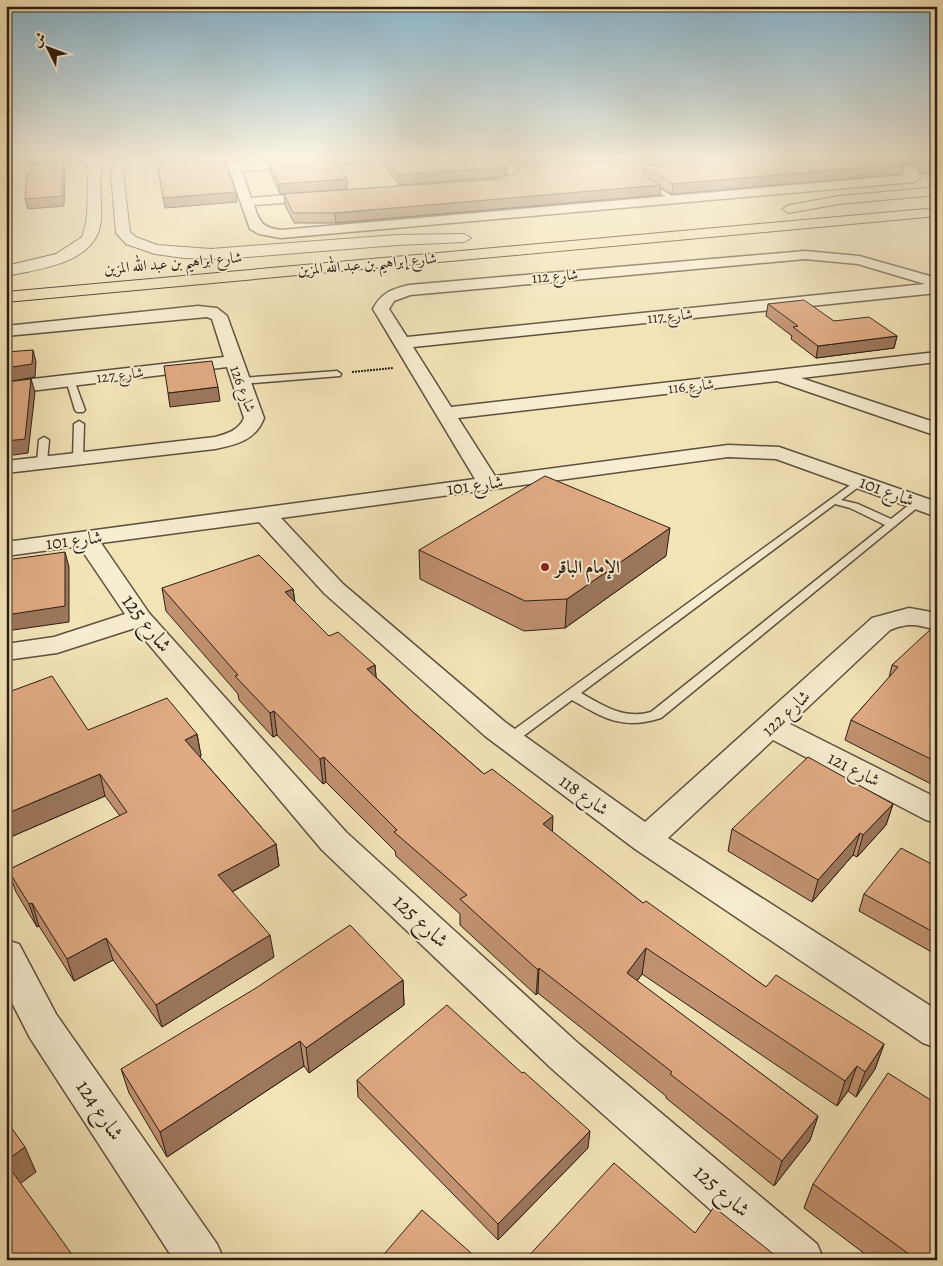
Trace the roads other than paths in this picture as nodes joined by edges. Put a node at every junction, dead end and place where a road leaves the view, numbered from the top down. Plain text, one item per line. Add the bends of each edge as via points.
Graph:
1 (101, 217) edge
2 (120, 217) edge
3 (251, 217) edge
4 (477, 217) edge
5 (797, 217) edge
6 (877, 217) edge
7 (92, 218) joint
8 (927, 227) dead end
9 (724, 230) junction
10 (483, 236) dead end
11 (464, 238) junction
12 (292, 252) junction
13 (160, 264) dead end
14 (6, 271) edge
15 (64, 273) dead end
16 (6, 278) edge
17 (937, 283) edge
18 (937, 288) edge
19 (6, 297) edge
20 (6, 331) edge
21 (403, 343) junction
22 (937, 357) edge
23 (233, 361) junction
24 (337, 374) road end
25 (777, 376) junction
26 (70, 380) junction
27 (241, 381) junction
28 (6, 388) edge
29 (80, 410) dead end
30 (445, 414) junction
31 (79, 424) dead end
32 (937, 430) edge
33 (44, 440) dead end
34 (78, 458) junction
35 (42, 462) junction
36 (6, 467) edge
37 (860, 481) junction
38 (488, 483) junction
39 (834, 501) junction
40 (927, 506) edge
41 (265, 515) junction
42 (892, 524) junction
43 (86, 539) junction
44 (6, 549) edge
45 (140, 618) junction
46 (937, 622) edge
47 (6, 652) edge
48 (572, 694) junction
49 (772, 727) junction
50 (510, 740) junction
51 (937, 812) edge
52 (646, 840) junction
53 (6, 955) edge
54 (937, 1031) edge
55 (201, 1260) edge
56 (801, 1260) edge

1 - 7 street
2 - 11 street via 122,233 131,241 157,250 181,253 222,254
3 - 4 street via 256,228 281,234
5 - 12 main road via 375,253
6 - 9 main road, شارع إبراهيم بن عبد الله المزين
7 - 14 street via 91,235 81,246 47,261
8 - 9 main road via 877,225 774,232
9 - 19 main road, شارع إبراهيم بن عبد الله المزين
10 - 11 main road, شارع ابراهيم بن عبد الله المزين
11 - 12 main road, شارع ابراهيم بن عبد الله المزين
12 - 13 main road, شارع ابراهيم بن عبد الله المزين
15 - 16 main road
17 - 21 street, شارع 112 via 859,260 805,255 409,290 391,295 381,309
18 - 21 street, شارع 117
20 - 23 street, شارع 126 via 205,311 219,316
21 - 30 street, شارع 112
22 - 25 street, شارع 116
23 - 26 street, شارع 127
23 - 27 street, شارع 126
24 - 27 lane
25 - 30 street, شارع 116
25 - 32 street
26 - 28 street, شارع 127
26 - 29 lane
27 - 34 street, شارع 126 via 254,418 253,424 239,436 215,444
30 - 38 street, شارع 112
31 - 34 lane
33 - 35 lane
34 - 35 street, شارع 126
35 - 36 street, شارع 126
37 - 38 street, شارع 101 via 780,453 749,450 704,453
37 - 39 lane
37 - 40 street, شارع 101
38 - 41 street, شارع 101
39 - 42 lane via 868,511
39 - 48 lane
40 - 42 lane
41 - 43 street, شارع 101
41 - 50 street, شارع 118 via 334,589
42 - 48 lane via 656,715 643,720 616,718
43 - 44 street, شارع 101
43 - 45 street, شارع 125
45 - 47 street via 57,645
45 - 56 street, شارع 125 via 334,841 566,1056
46 - 49 street, شارع 122 via 921,615 904,615 881,624
48 - 50 lane
49 - 51 street, شارع 121
49 - 52 street, شارع 122
50 - 52 street, شارع 118
52 - 54 street, شارع 118
53 - 55 street, شارع 124 via 43,1026

